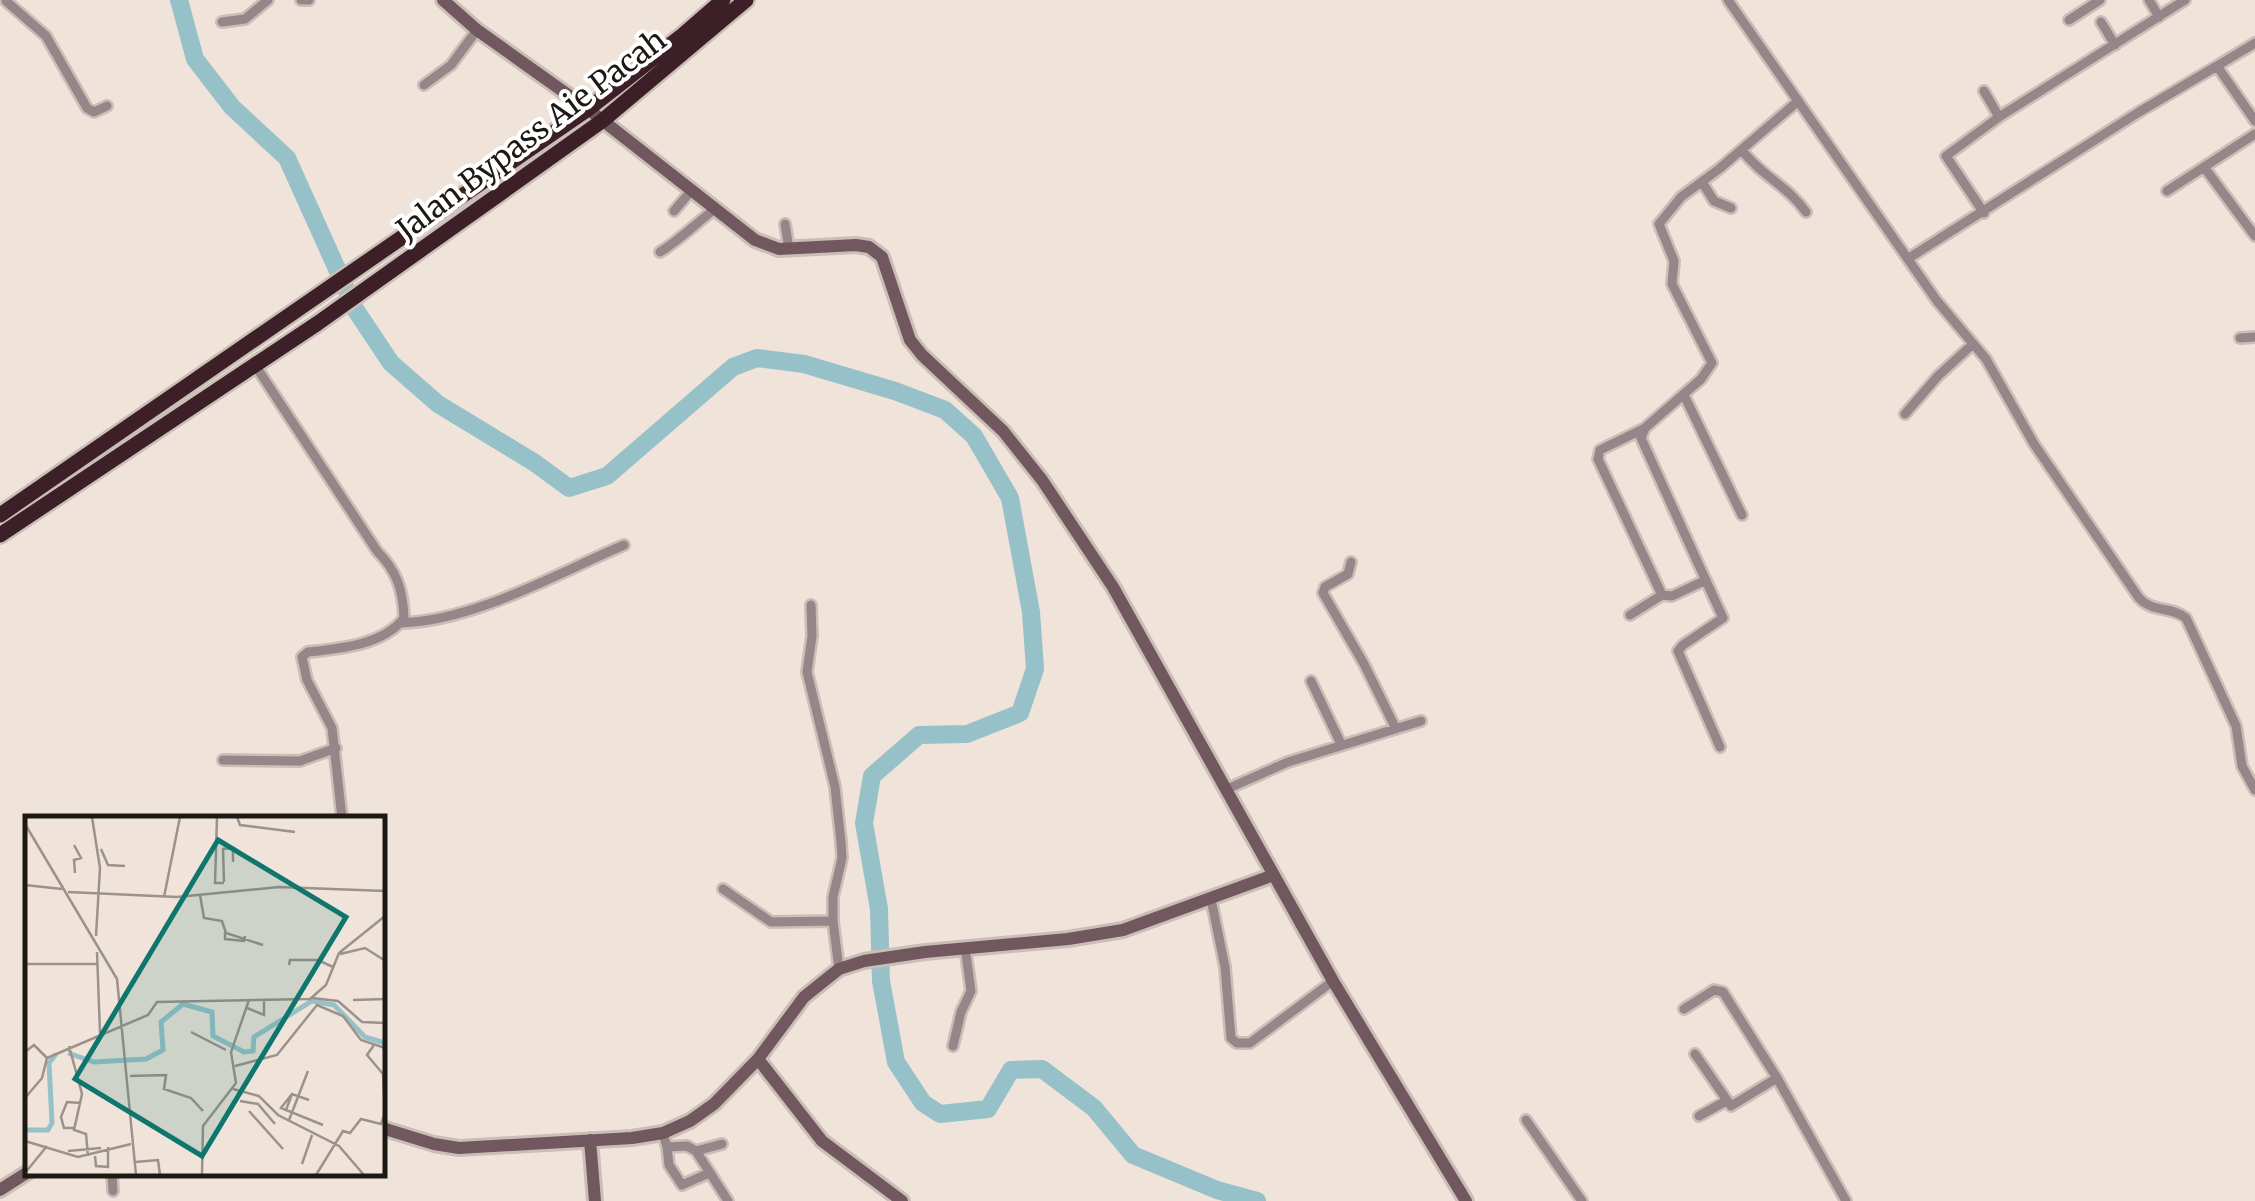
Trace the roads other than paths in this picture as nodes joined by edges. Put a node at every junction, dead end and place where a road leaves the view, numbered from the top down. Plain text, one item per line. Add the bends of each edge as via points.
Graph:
1 (7, 0) edge
2 (268, 0) edge
3 (301, 0) edge
4 (309, 0) edge
5 (442, 0) edge
6 (723, 0) edge
7 (746, 0) edge
8 (1728, 0) edge
9 (2100, 0) edge
10 (2148, 0) edge
11 (2184, 0) edge
12 (0, 7) edge
13 (2160, 18) junction
14 (2069, 20) dead end
15 (222, 22) dead end
16 (2102, 22) dead end
17 (477, 30) junction
18 (2255, 43) edge
19 (2115, 44) junction
20 (2217, 66) junction
21 (424, 85) dead end
22 (1984, 91) dead end
23 (1798, 102) junction
24 (106, 106) dead end
25 (588, 110) junction
26 (2000, 117) junction
27 (602, 121) junction
28 (2255, 121) edge
29 (2255, 134) edge
30 (1742, 150) junction
31 (2204, 167) junction
32 (1702, 182) junction
33 (690, 191) junction
34 (2167, 191) dead end
35 (1731, 208) dead end
36 (715, 209) junction
37 (674, 211) dead end
38 (1806, 212) dead end
39 (1984, 213) junction
40 (785, 224) dead end
41 (2255, 236) edge
42 (789, 249) junction
43 (660, 252) dead end
44 (1909, 258) junction
45 (2255, 337) edge
46 (2240, 338) dead end
47 (1973, 344) junction
48 (254, 364) junction
49 (1684, 394) junction
50 (1905, 414) dead end
51 (1645, 428) junction
52 (0, 514) edge
53 (1742, 515) dead end
54 (0, 535) edge
55 (624, 545) dead end
56 (1350, 562) dead end
57 (1706, 580) junction
58 (1662, 595) junction
59 (812, 605) dead end
60 (1630, 615) dead end
61 (401, 623) junction
62 (1311, 680) dead end
63 (1421, 721) dead end
64 (1396, 729) junction
65 (1341, 744) junction
66 (1720, 747) dead end
67 (336, 748) junction
68 (223, 760) dead end
69 (1227, 789) junction
70 (2255, 790) edge
71 (342, 816) edge
72 (1274, 875) junction
73 (723, 889) dead end
74 (1211, 899) junction
75 (833, 921) junction
76 (965, 947) junction
77 (839, 969) junction
78 (1333, 981) junction
79 (1684, 1010) dead end
80 (953, 1046) dead end
81 (1695, 1054) dead end
82 (758, 1060) junction
83 (1777, 1078) junction
84 (1726, 1102) junction
85 (1699, 1116) dead end
86 (1526, 1120) dead end
87 (385, 1129) edge
88 (590, 1140) junction
89 (665, 1140) junction
90 (722, 1144) dead end
91 (696, 1151) junction
92 (708, 1173) junction
93 (25, 1174) edge
94 (112, 1176) edge
95 (0, 1190) edge
96 (114, 1191) dead end
97 (595, 1201) edge
98 (728, 1201) edge
99 (902, 1201) edge
100 (1466, 1201) edge
101 (1582, 1201) edge
102 (1846, 1201) edge

1 - 12 street
1 - 24 street via 46,36 88,108
2 - 15 street via 240,21
3 - 4 street
5 - 17 street
6 - 25 highway, Jalan Bypass Aie Pacah
7 - 27 highway, Jalan Bypass Aie Pacah
8 - 23 street
9 - 14 street
10 - 13 street
11 - 13 street
13 - 19 street
16 - 19 street
17 - 21 street via 451,65
17 - 25 street
18 - 20 street
19 - 26 street
20 - 28 street
20 - 39 street
22 - 26 street
23 - 30 street
23 - 44 street
25 - 27 street
25 - 52 highway, Jalan Bypass Aie Pacah
26 - 39 street via 1946,156
27 - 33 street
27 - 48 highway, Jalan Bypass Aie Pacah
29 - 31 street
30 - 32 street
30 - 38 street
31 - 34 street
31 - 41 street
32 - 35 street via 1714,201
32 - 49 street via 1659,224 1674,261 1672,284 1712,356 1708,372
33 - 36 street
33 - 37 street
36 - 42 street via 756,240
36 - 43 street
39 - 44 street
40 - 42 street
42 - 69 street via 856,245 882,257 910,340 1003,431 1042,480 1122,602
44 - 47 street
45 - 46 street
47 - 50 street
47 - 70 street via 2139,598 2153,610 2186,618 2236,726 2242,766
48 - 54 highway
48 - 61 street via 394,568
49 - 51 street
49 - 53 street
51 - 57 street via 1641,438
51 - 58 street via 1597,456
55 - 61 street via 466,611
56 - 64 street via 1348,574 1322,593
57 - 58 street
57 - 66 street via 1723,618 1678,651
58 - 60 street
59 - 75 street via 807,672 842,842
61 - 67 street via 356,645 302,656
62 - 65 street
63 - 64 street
64 - 65 street
65 - 69 street
67 - 68 street via 300,761
67 - 71 street
69 - 72 street
72 - 74 street
72 - 78 street
73 - 75 street via 770,922
74 - 76 street via 1123,930
74 - 78 street via 1230,1038 1250,1043
75 - 77 street
76 - 77 street
76 - 80 street via 971,991
77 - 82 street via 804,998
78 - 100 street
79 - 83 street via 1722,990
81 - 84 street
82 - 89 street
82 - 99 street via 822,1141
83 - 84 street via 1732,1106
83 - 102 street
84 - 85 street
86 - 101 street
87 - 88 street via 459,1148
88 - 89 street
88 - 97 street
89 - 91 street
89 - 92 street via 668,1165 682,1186
90 - 91 street
91 - 92 street
92 - 98 street
93 - 95 street
94 - 96 street

